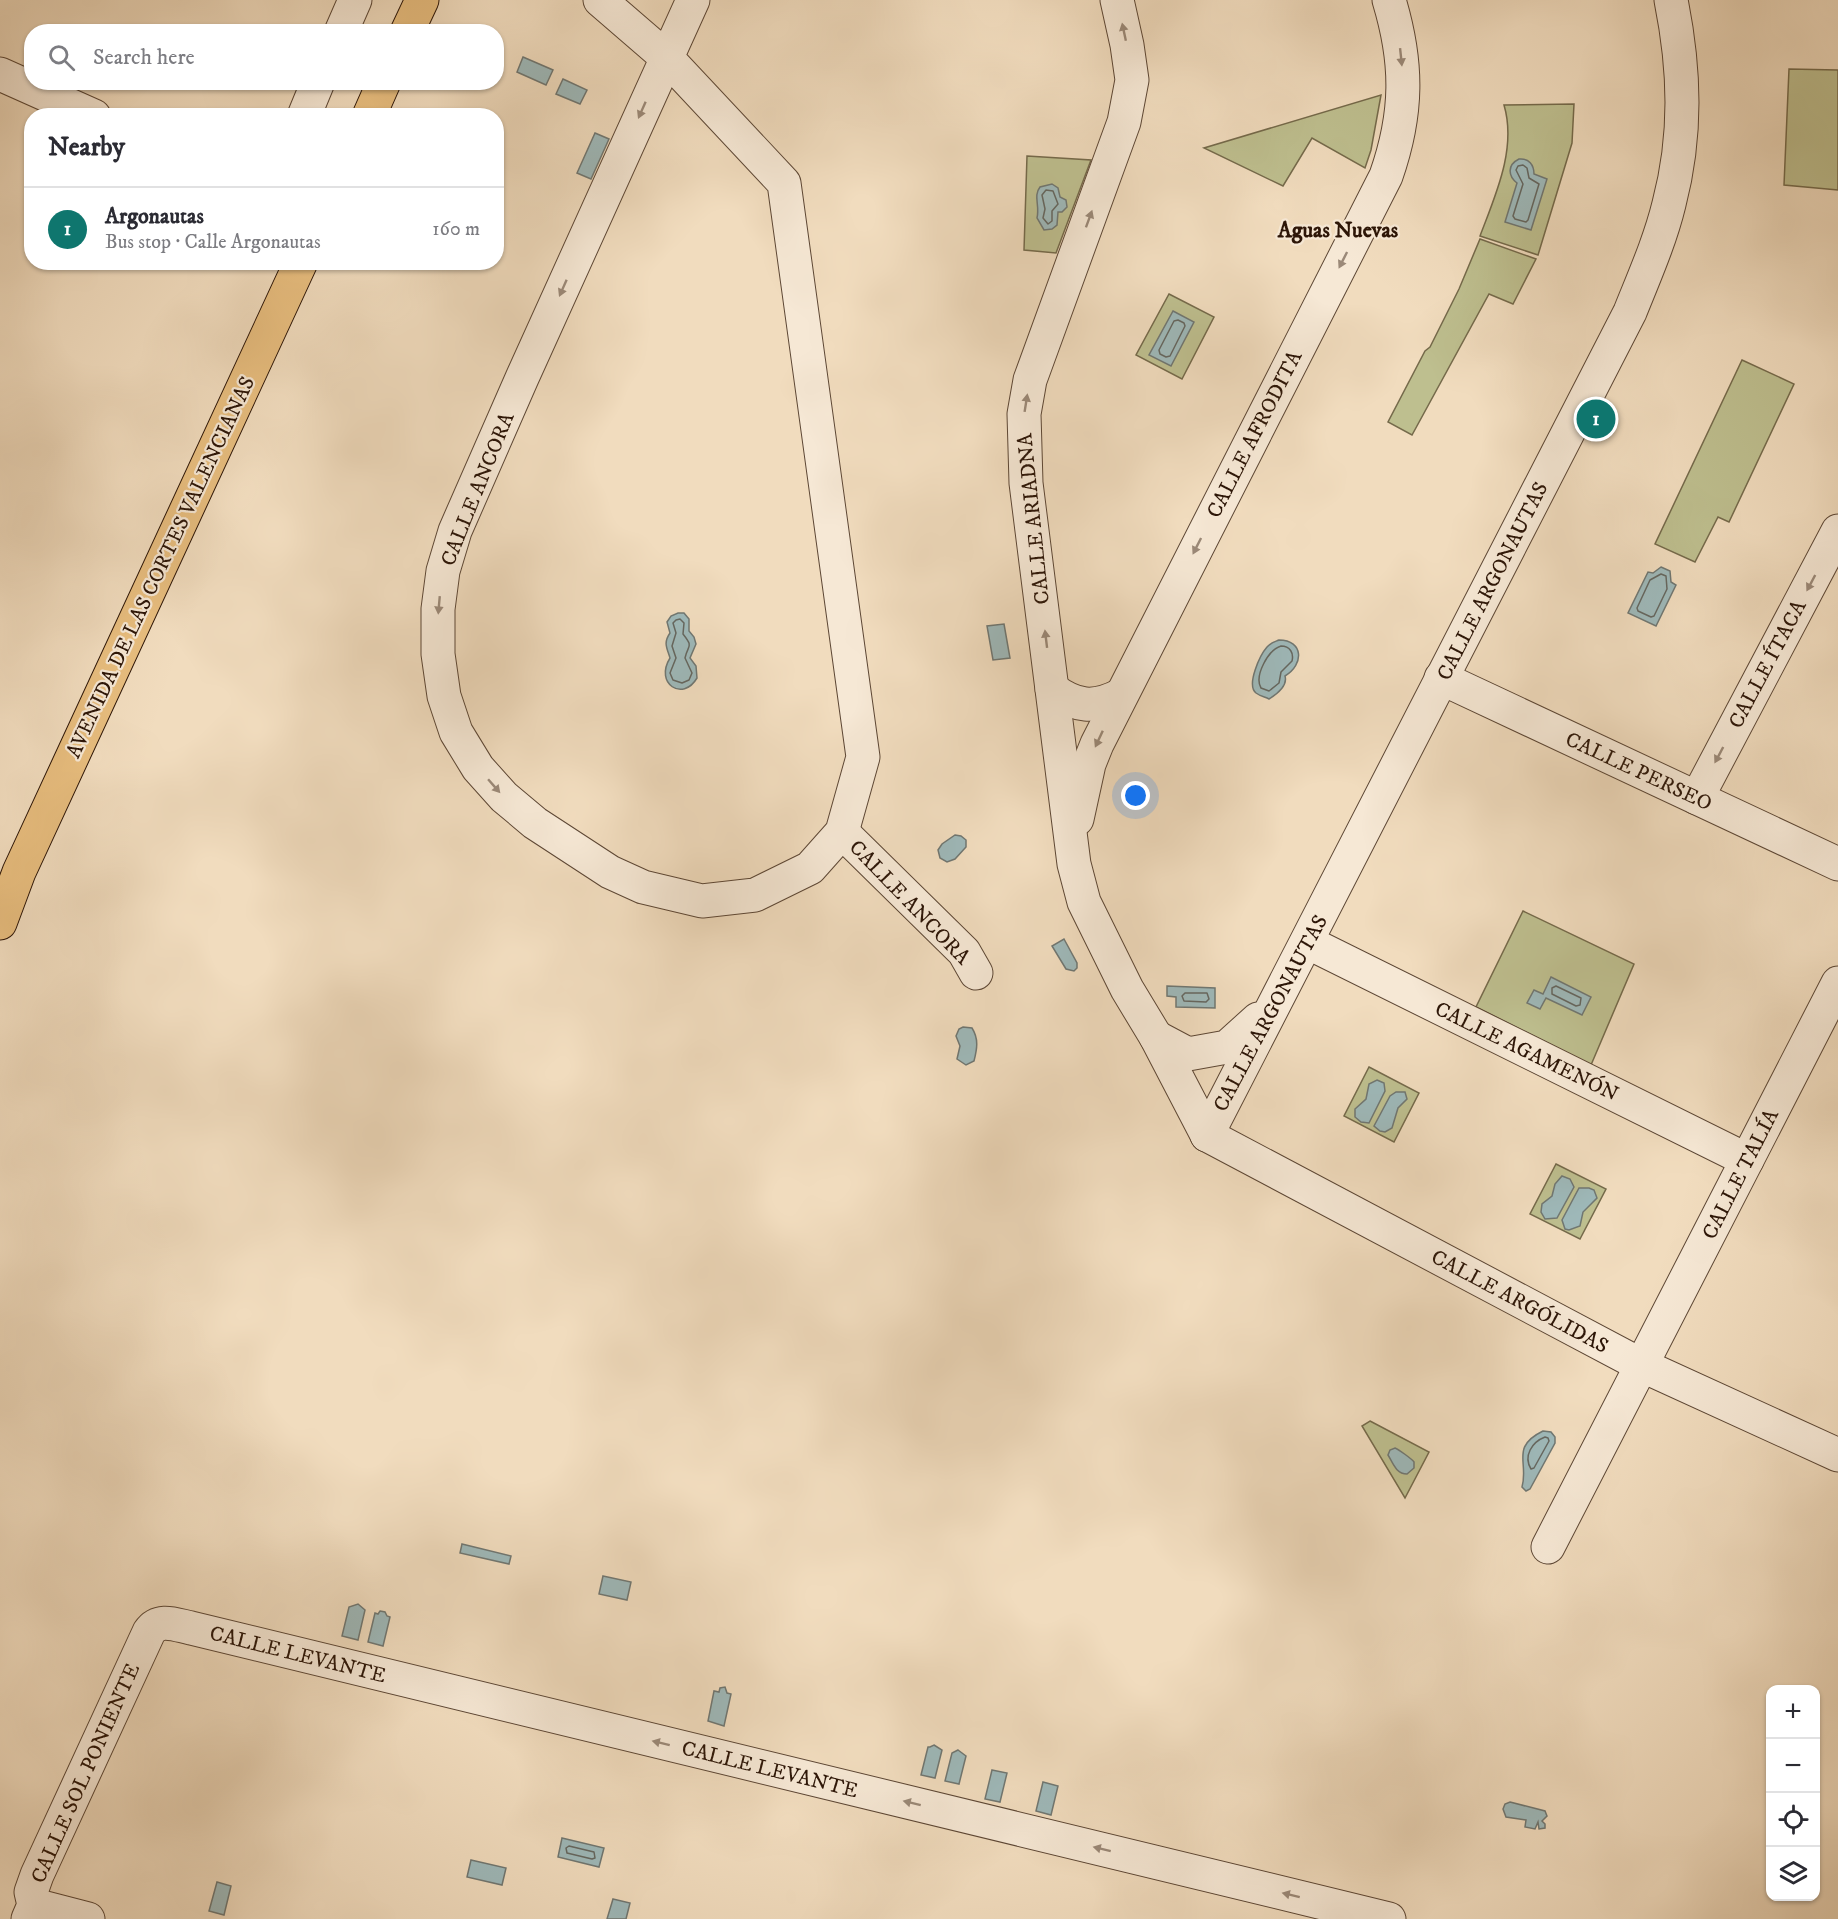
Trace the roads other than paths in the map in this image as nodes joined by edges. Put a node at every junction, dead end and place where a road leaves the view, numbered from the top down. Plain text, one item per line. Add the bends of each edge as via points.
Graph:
1 (355, 0) edge
2 (422, 0) edge
3 (600, 0) edge
4 (693, 0) edge
5 (1117, 0) edge
6 (1389, 0) edge
7 (1671, 0) edge
8 (344, 24) edge
9 (411, 24) edge
10 (666, 57) junction
11 (0, 74) edge
12 (24, 85) edge
13 (36, 90) edge
14 (315, 90) edge
15 (380, 90) edge
16 (76, 108) edge
17 (307, 108) edge
18 (373, 108) edge
19 (297, 270) edge
20 (1838, 531) edge
21 (1441, 678) junction
22 (1052, 689) junction
23 (1121, 695) junction
24 (1697, 798) junction
25 (842, 832) junction
26 (1074, 864) junction
27 (1838, 864) edge
28 (19, 872) junction
29 (0, 902) edge
30 (0, 922) edge
31 (1307, 942) junction
32 (976, 973) dead end
33 (1838, 983) edge
34 (1272, 1007) junction
35 (1156, 1037) junction
36 (1207, 1135) junction
37 (1747, 1160) junction
38 (1641, 1365) junction
39 (1838, 1455) edge
40 (1548, 1547) dead end
41 (152, 1628) joint
42 (31, 1912) edge
43 (88, 1919) edge
44 (1389, 1919) edge

1 - 8 street
2 - 9 main road
3 - 10 street, CALLE ANCORA
4 - 10 street, CALLE ANCORA
22 -> 5 street, CALLE ARIADNA via 1026,483 1024,414 1030,380 1131,94 1130,64
6 -> 23 street, CALLE AFRODITA via 1398,29 1403,77 1400,129 1386,176
7 - 21 street, CALLE ARGONAUTAS via 1680,45 1680,152 1669,205 1652,256 1625,322
10 - 25 street, CALLE ANCORA via 783,183 863,757
10 -> 25 street, CALLE ANCORA via 455,531 443,571 438,609 438,654 444,696 456,732 478,768 504,797 610,872 643,887 702,901 754,895 810,868
11 - 12 street
13 - 16 street
14 - 17 street
15 - 18 main road
19 - 28 main road, AVENIDA DE LAS CORTES VALENCIANAS
20 -> 24 street, CALLE ÍTACA
21 - 24 street, CALLE PERSEO
21 - 31 street, CALLE ARGONAUTAS
22 - 23 street via 1078,704 1101,704
22 - 26 street, CALLE ARIADNA
23 -> 26 street, CALLE AFRODITA via 1089,764 1075,829
24 - 27 street, CALLE PERSEO
25 - 32 street, CALLE ANCORA via 964,952
26 - 35 street, CALLE ARIADNA via 1084,902
28 - 29 main road, AVENIDA DE LAS CORTES VALENCIANAS
28 - 30 main road, AVENIDA DE LAS CORTES VALENCIANAS
31 - 34 street, CALLE ARGONAUTAS
31 - 37 street, CALLE AGAMENÓN
33 - 37 street, CALLE TALÍA
34 - 35 street via 1227,1047 1188,1054
34 - 36 street, CALLE ARGONAUTAS
35 - 36 street, CALLE ARIADNA
36 - 38 street, CALLE ARGÓLIDAS
37 - 38 street, CALLE TALÍA
38 - 39 street, CALLE ARGÓLIDAS
38 - 40 street, CALLE TALÍA
41 - 42 street, CALLE SOL PONIENTE via 37,1875 31,1892
44 -> 41 street, CALLE LEVANTE via 191,1628 165,1623
42 - 43 street

